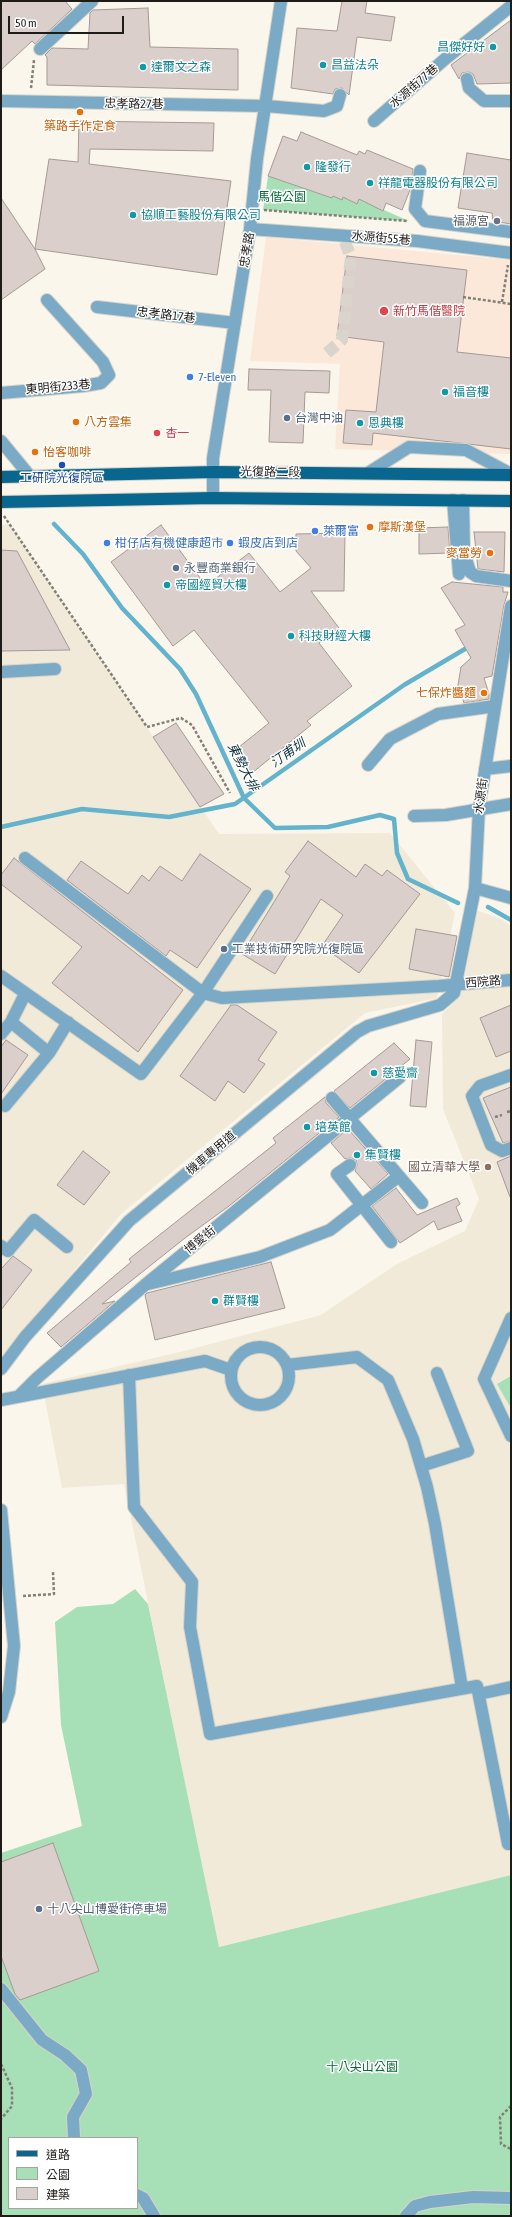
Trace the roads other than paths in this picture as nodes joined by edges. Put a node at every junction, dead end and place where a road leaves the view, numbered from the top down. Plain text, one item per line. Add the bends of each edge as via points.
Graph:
1 (92, 1) edge
2 (281, 1) edge
3 (511, 6) edge
4 (40, 49) road end
5 (467, 79) dead end
6 (340, 95) dead end
7 (1, 101) edge
8 (511, 101) edge
9 (266, 106) junction
10 (374, 122) dead end
11 (420, 171) dead end
12 (250, 229) junction
13 (511, 232) edge
14 (510, 253) edge
15 (47, 300) dead end
16 (97, 307) dead end
17 (235, 323) junction
18 (1, 393) edge
19 (1, 441) edge
20 (214, 472) junction
21 (368, 473) junction
22 (511, 474) edge
23 (29, 476) junction
24 (1, 477) edge
25 (213, 498) junction
26 (458, 500) junction
27 (511, 501) edge
28 (2, 507) edge
29 (459, 574) dead end
30 (511, 582) edge
31 (511, 606) edge
32 (507, 651) edge
33 (55, 669) dead end
34 (1, 672) edge
35 (494, 706) junction
36 (368, 765) dead end
37 (511, 766) edge
38 (485, 769) junction
39 (511, 804) edge
40 (479, 808) junction
41 (414, 816) dead end
42 (25, 858) dead end
43 (475, 888) junction
44 (267, 896) dead end
45 (511, 898) edge
46 (1, 976) edge
47 (511, 980) edge
48 (455, 985) junction
49 (203, 993) junction
50 (25, 994) junction
51 (11, 1022) junction
52 (68, 1022) junction
53 (1, 1034) edge
54 (49, 1053) junction
55 (511, 1075) edge
56 (400, 1077) dead end
57 (332, 1098) dead end
58 (5, 1106) dead end
59 (349, 1118) junction
60 (511, 1148) edge
61 (350, 1164) dead end
62 (399, 1176) junction
63 (422, 1203) dead end
64 (362, 1205) junction
65 (391, 1242) dead end
66 (1, 1246) edge
67 (67, 1247) dead end
68 (145, 1285) junction
69 (511, 1318) edge
70 (287, 1365) junction
71 (1, 1369) edge
72 (231, 1370) junction
73 (437, 1373) dead end
74 (129, 1375) junction
75 (19, 1396) junction
76 (1, 1400) edge
77 (510, 1435) edge
78 (421, 1466) junction
79 (1, 1510) edge
80 (511, 1687) edge
81 (462, 1688) junction
82 (479, 1694) junction
83 (2, 1713) edge
84 (508, 1844) dead end
85 (1, 1989) edge
86 (74, 2137) edge
87 (138, 2196) edge
88 (511, 2198) edge
89 (154, 2216) edge
90 (406, 2216) edge

1 - 4 street
2 - 9 street, 忠孝路
3 - 10 street, 水源街77巷 via 445,59
5 - 8 street via 469,88 484,101
6 - 9 street, 忠孝路27巷 via 337,106 324,111
7 - 9 street, 忠孝路27巷
9 - 12 street, 忠孝路 via 257,159
11 - 13 street via 415,209 425,221
12 - 14 street, 水源街55巷 via 417,241
12 - 17 street, 忠孝路
15 - 18 street, 東明街233巷 via 103,362 109,375 101,383 83,386
16 - 17 street, 忠孝路17巷
17 - 20 street, 忠孝路 via 213,458
19 - 23 street
20 - 21 main road, 光復路二段
20 - 23 main road, 光復路二段
20 - 25 street, 忠孝路
21 - 22 main road, 光復路二段
21 - 22 street via 409,447 466,450
23 - 24 main road, 光復路二段
25 - 26 main road
25 - 28 main road via 43,500
26 - 27 main road
26 - 29 street
26 - 30 street via 464,552 470,572 476,576
31 - 32 street, 水源街
32 - 35 street, 水源街
33 - 34 street
35 - 36 street via 438,714 390,739
35 - 38 street, 水源街
37 - 38 street
38 - 40 street, 水源街
39 - 40 street
40 - 41 street via 446,815
40 - 43 street, 水源街
42 - 49 street
43 - 45 street
43 - 48 street, 水源街
44 - 49 street
46 - 50 street
47 - 48 street, 西院路
48 - 49 street, 西院路 via 222,998
48 - 71 street, 機車專用道 via 454,993 440,1005 368,1026 357,1032 128,1221 25,1337
49 - 52 street via 141,1074
50 - 51 street
50 - 52 street
51 - 53 street
51 - 54 street
52 - 54 street
54 - 58 street
55 - 60 street via 480,1086 472,1096 491,1145 502,1151
56 - 59 street, 博愛街
57 - 59 street
59 - 62 street
59 - 68 street, 博愛街
61 - 64 street via 337,1174
62 - 63 street
62 - 64 street
64 - 65 street
64 - 68 street via 330,1230 260,1257
66 - 67 street via 8,1251 34,1220
68 - 75 street, 博愛街 via 36,1378
69 - 77 street via 484,1379
70 - 72 street via 275,1351 267,1347 257,1347 240,1354
70 - 72 street via 288,1384 283,1392 267,1404 258,1405 240,1397 231,1380
70 - 78 street via 357,1357 388,1380 413,1439
72 - 74 street via 205,1361
73 - 78 street via 468,1451
74 - 75 street
74 - 81 street via 134,1507 192,1582 190,1627 210,1734
75 - 76 street
78 - 81 street via 436,1524
79 - 83 street via 14,1646 9,1692
80 - 82 street
81 - 82 street via 477,1686
82 - 84 street
85 - 86 street via 42,2040 65,2055 81,2070 86,2094 74,2117
87 - 89 street via 143,2198
88 - 90 street via 473,2197 430,2202 415,2206

